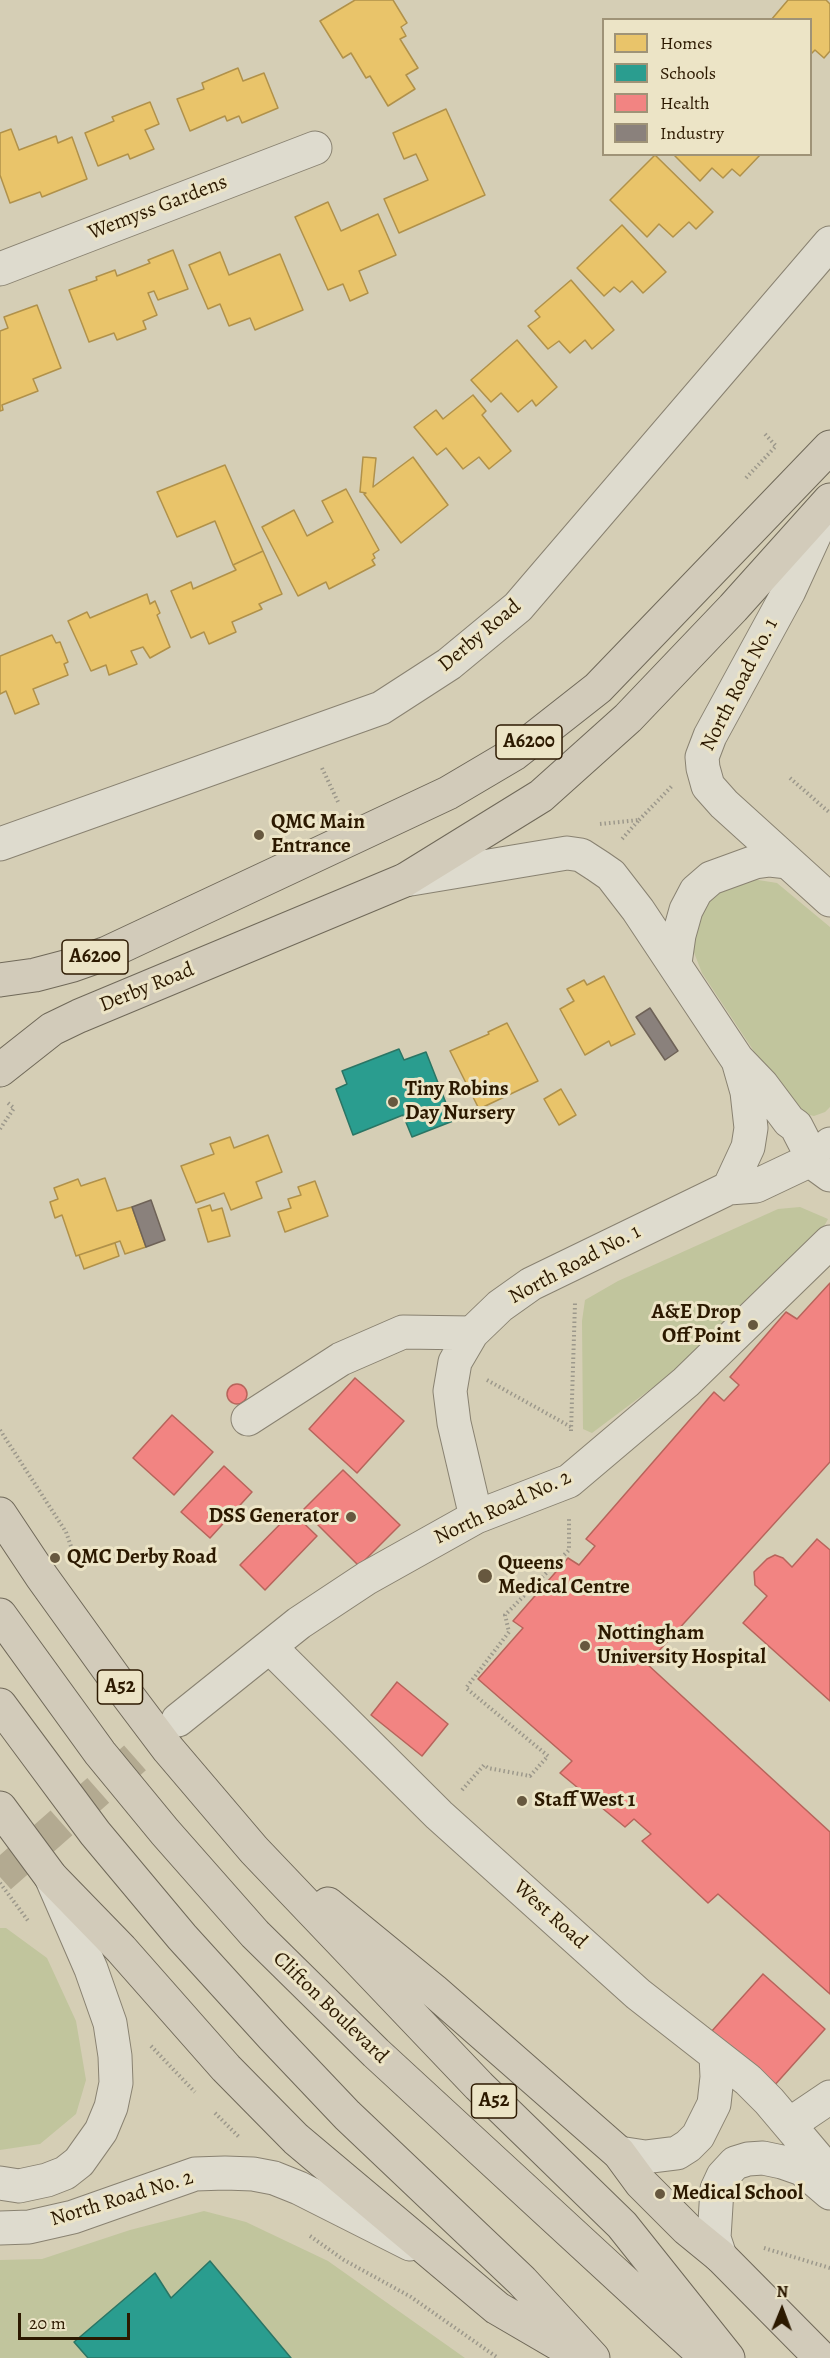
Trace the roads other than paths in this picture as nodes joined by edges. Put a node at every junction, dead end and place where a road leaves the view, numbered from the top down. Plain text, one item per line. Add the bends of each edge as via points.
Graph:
1 (315, 148) dead end
2 (830, 243) edge
3 (0, 268) edge
4 (830, 447) edge
5 (830, 500) edge
6 (0, 844) edge
7 (788, 862) junction
8 (405, 880) junction
9 (830, 900) edge
10 (675, 963) junction
11 (0, 980) edge
12 (737, 1059) junction
13 (0, 1070) edge
14 (796, 1126) junction
15 (830, 1126) edge
16 (825, 1163) edge
17 (729, 1188) junction
18 (830, 1242) edge
19 (472, 1333) junction
20 (248, 1419) dead end
21 (0, 1514) edge
22 (476, 1517) junction
23 (0, 1615) edge
24 (270, 1647) junction
25 (0, 1705) edge
26 (178, 1720) tunnel mouth
27 (0, 1808) edge
28 (254, 1850) junction
29 (51, 1877) junction
30 (716, 2056) junction
31 (830, 2097) edge
32 (790, 2124) junction
33 (619, 2153) junction
34 (830, 2178) edge
35 (0, 2184) edge
36 (830, 2193) edge
37 (0, 2228) edge
38 (720, 2256) junction
39 (442, 2259) junction
40 (583, 2358) edge
41 (593, 2358) edge
42 (708, 2358) edge
43 (728, 2358) edge
44 (821, 2358) edge

1 - 3 street, Wemyss Gardens
2 - 6 street, Derby Road via 518,607 449,664 381,708
4 - 11 main road, A6200 via 598,688 514,754 448,793 107,953 44,973
5 - 7 street, North Road No. 1 via 789,591 702,757 708,786
5 - 8 main road, Derby Road / A6200 via 628,718 567,773 541,796
7 - 9 street, North Road No. 1
7 - 10 street via 755,862 711,878 696,891 686,910
8 - 10 street via 554,854 582,855 610,875
8 - 13 main road, Derby Road / A6200 via 79,1016 52,1029
10 - 12 street
12 - 14 street
12 - 17 street via 747,1092 751,1128 748,1147
14 - 15 street
14 - 16 street
16 - 17 street, North Road No. 1 via 756,1186
17 - 19 street, North Road No. 1 via 531,1284
18 - 22 street, North Road No. 2 via 686,1382 569,1481
19 - 20 street via 403,1332 341,1359
19 - 22 street, North Road No. 1 via 455,1362 450,1407
21 - 28 main road, A52 via 118,1684
22 - 24 street, North Road No. 2 via 367,1578
23 - 42 main road, Clifton Boulevard via 100,1753 255,1935 376,2053
24 - 26 street, North Road No. 2
24 - 30 street, West Road via 439,1815 638,1994
25 - 41 main road via 95,1833 242,2004 347,2115 522,2281
27 - 29 main road
28 - 33 main road via 353,1922
28 - 43 main road, A52 via 479,2086 622,2225
29 - 35 street, North Road No. 2 via 110,2022 116,2083 111,2108 79,2162 47,2180 19,2186
29 - 39 main road via 296,2139
30 - 32 street, West Road via 748,2080
30 - 33 street via 714,2104 698,2136 688,2146 677,2153 645,2157
31 - 32 street
32 - 34 street, West Road
33 - 38 main road via 641,2183
36 - 38 street via 802,2169 782,2162 748,2158 735,2163 717,2189 714,2238
37 - 39 street, North Road No. 2 via 29,2227 73,2217 195,2175 253,2174 299,2188
38 - 44 main road
39 - 40 main road via 497,2308

